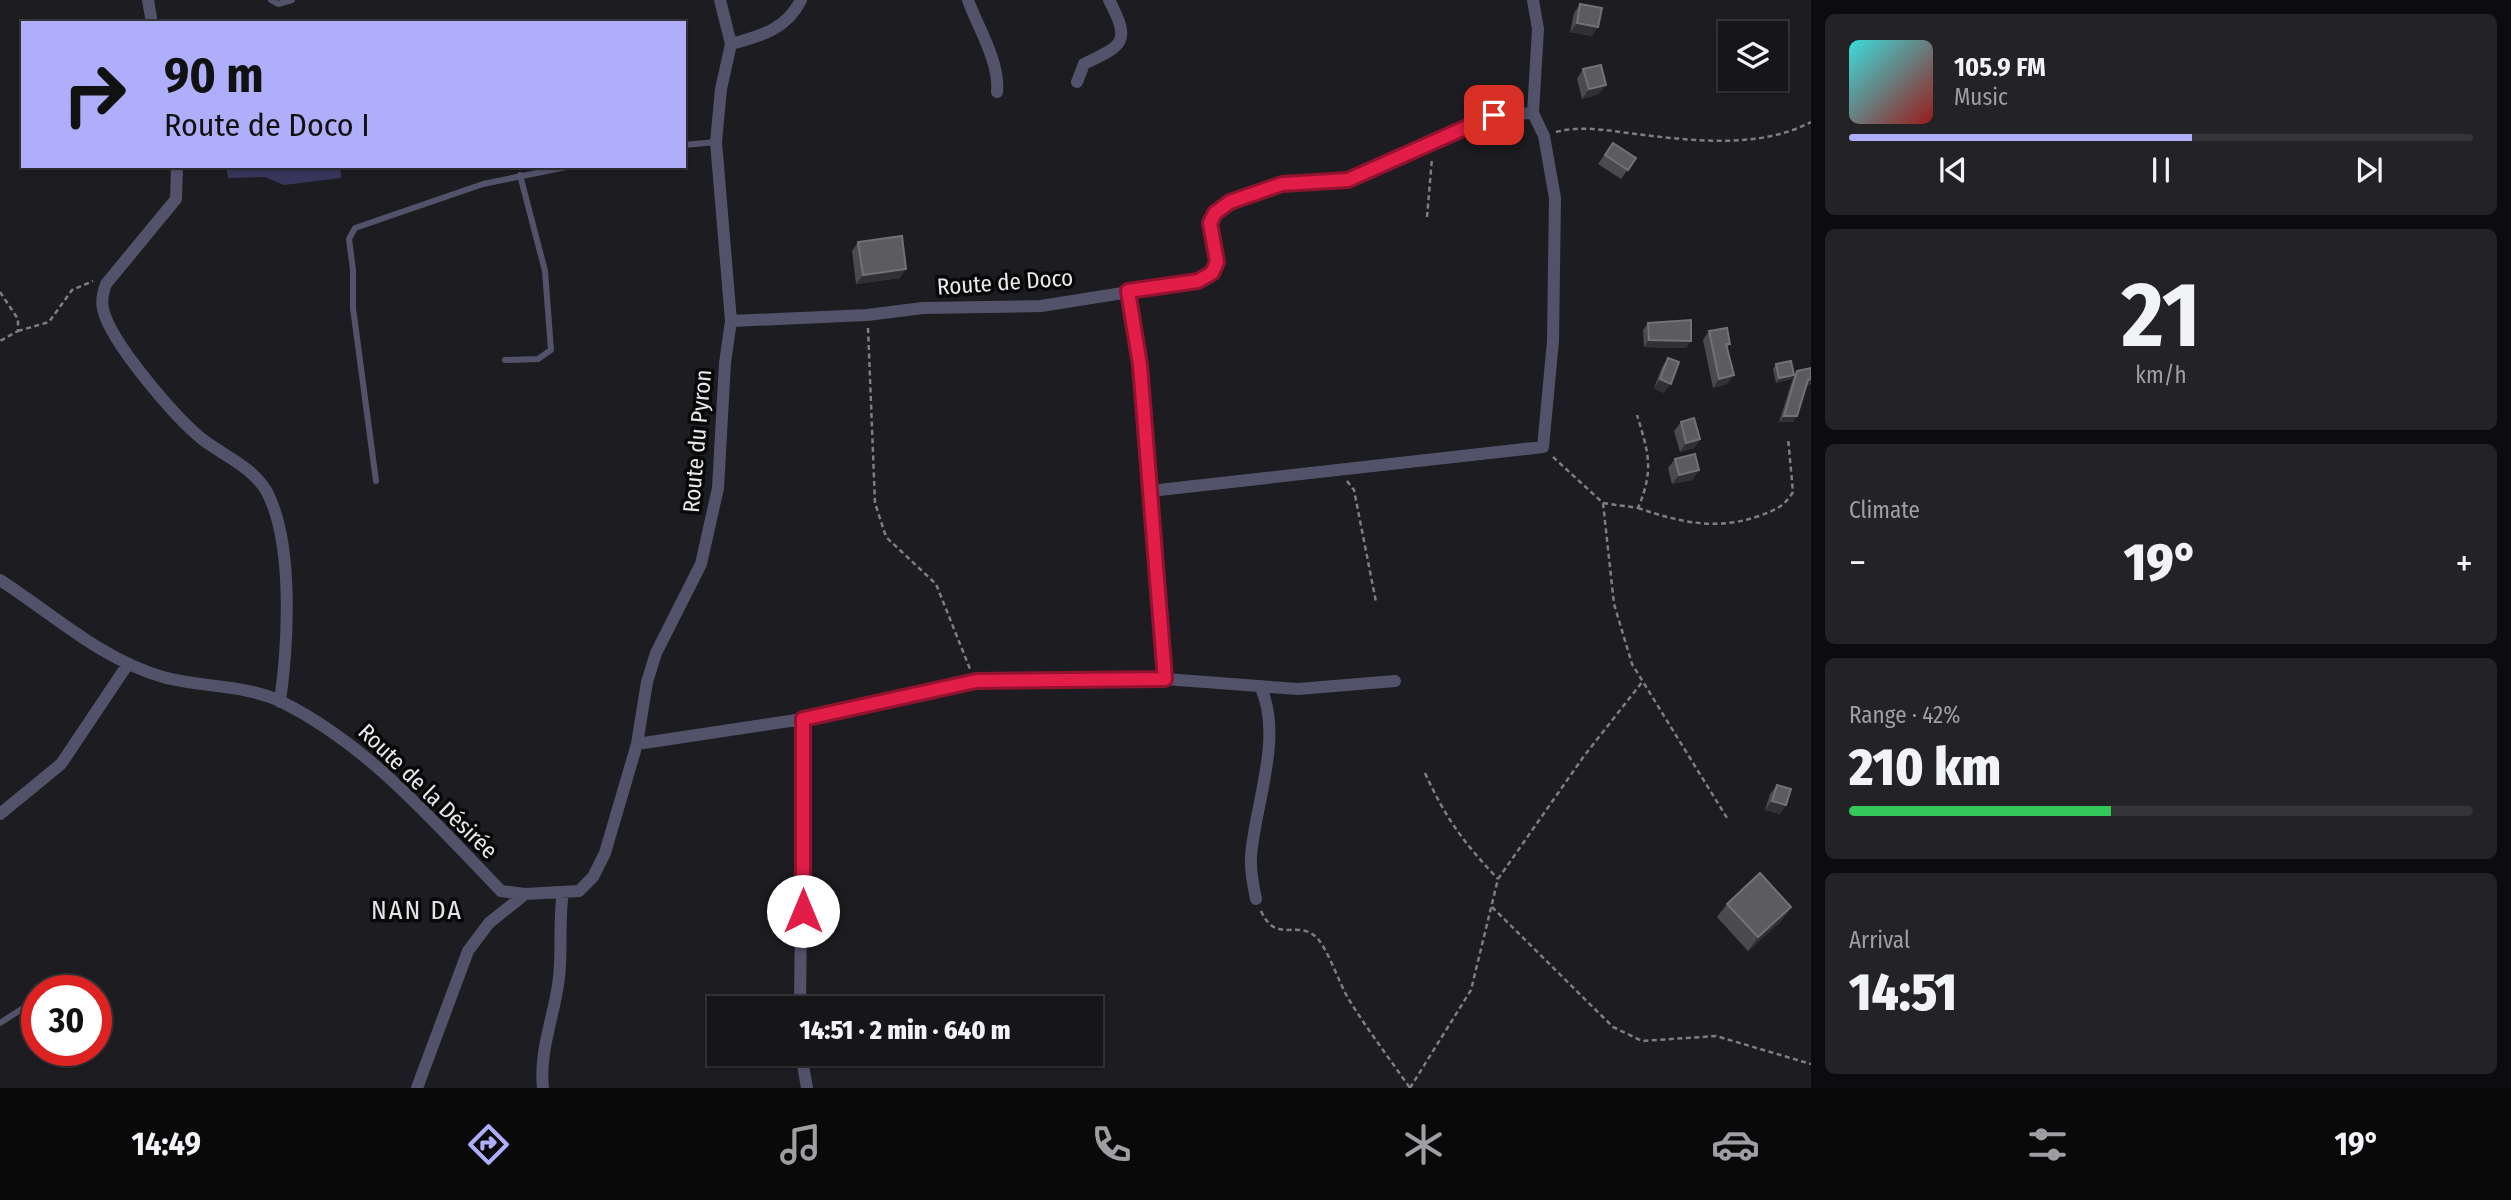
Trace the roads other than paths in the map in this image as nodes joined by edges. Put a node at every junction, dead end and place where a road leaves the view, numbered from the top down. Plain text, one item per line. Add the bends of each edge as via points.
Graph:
1 (148, 0) edge
2 (271, 0) edge
3 (292, 0) edge
4 (720, 0) edge
5 (800, 0) edge
6 (968, 0) edge
7 (1109, 0) edge
8 (1533, 0) edge
9 (152, 21) edge
10 (731, 44) junction
11 (1077, 82) dead end
12 (997, 92) dead end
13 (1533, 113) junction
14 (716, 142) junction
15 (686, 145) edge
16 (177, 168) edge
17 (560, 168) edge
18 (520, 175) junction
19 (1128, 291) junction
20 (731, 321) junction
21 (505, 360) dead end
22 (376, 481) dead end
23 (1150, 491) junction
24 (0, 580) edge
25 (128, 664) junction
26 (1165, 679) junction
27 (1395, 681) dead end
28 (1260, 686) junction
29 (280, 702) junction
30 (803, 719) junction
31 (637, 744) junction
32 (0, 814) edge
33 (563, 892) junction
34 (525, 894) junction
35 (1256, 899) road end
36 (800, 996) edge
37 (21, 1010) edge
38 (0, 1023) edge
39 (803, 1066) edge
40 (417, 1088) edge
41 (543, 1088) edge
42 (807, 1088) edge

1 - 9 street
2 - 3 lane via 278,4
4 - 10 street, Route du Pyron
5 - 10 street via 795,12 772,33
6 - 12 street via 994,66
7 - 11 street via 1123,26 1122,40 1115,49 1084,64
8 - 13 street via 1538,29
10 - 14 street, Route du Pyron via 720,89
13 - 19 street, Route de Doco via 1494,115 1348,180 1282,184 1230,202 1210,223 1217,262 1212,273 1198,281
13 - 23 street via 1544,136 1555,198 1553,341 1543,447
14 - 15 lane
14 - 20 street, Route du Pyron
16 - 29 street via 176,199 106,284 103,311 114,336 181,422 255,474 267,492 277,517 286,598 286,659
17 - 18 lane
18 - 21 lane via 545,271 551,350 538,359
18 - 22 lane via 371,221 355,228 349,239 353,308
19 - 20 street, Route de Doco via 1041,306
19 - 23 street via 1140,365
20 - 31 street, Route du Pyron via 718,488 710,528 701,564 653,663
23 - 26 street
24 - 25 street, Route de la Désirée
25 - 29 street, Route de la Désirée via 165,677 250,690
25 - 32 street via 61,764
26 - 28 street
26 - 30 street via 976,681
27 - 28 street via 1297,689
28 - 35 street via 1269,719 1251,857
29 - 34 street, Route de la Désirée via 337,733 382,769 501,891
30 - 31 street
30 - 36 street
31 - 33 street, Route du Pyron via 605,853 593,877 579,891
33 - 34 street, Route du Pyron
33 - 41 street via 561,960
34 - 40 street via 489,923 468,951
37 - 38 lane
39 - 42 street

